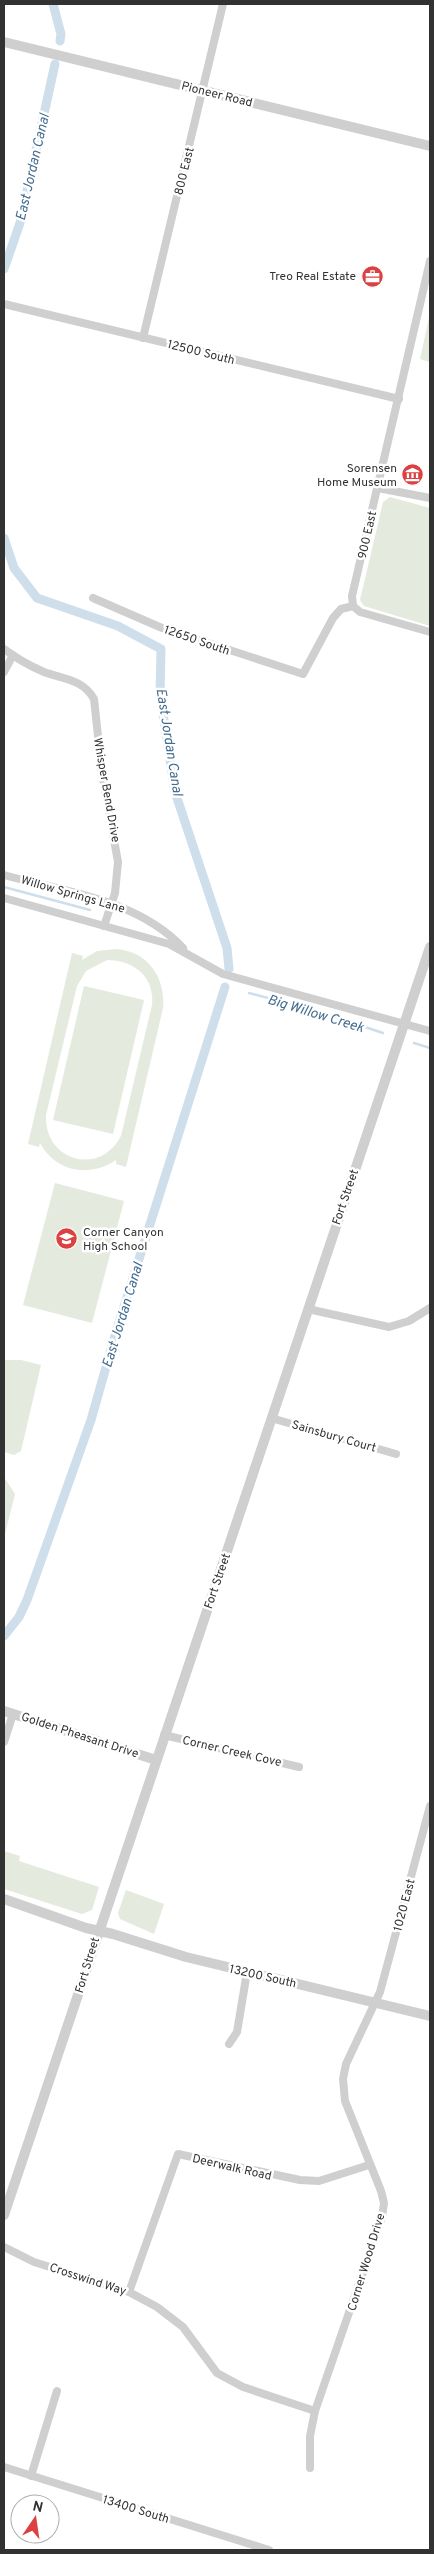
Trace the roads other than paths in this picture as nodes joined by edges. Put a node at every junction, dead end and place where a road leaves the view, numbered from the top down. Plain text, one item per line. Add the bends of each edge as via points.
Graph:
1 (223, 4) edge
2 (4, 42) edge
3 (203, 91) junction
4 (430, 146) edge
5 (430, 261) edge
6 (4, 304) edge
7 (143, 338) junction
8 (399, 399) junction
9 (378, 488) junction
10 (430, 498) edge
11 (93, 598) dead end
12 (353, 606) junction
13 (430, 632) edge
14 (4, 649) edge
15 (13, 655) junction
16 (4, 672) edge
17 (4, 875) edge
18 (4, 898) edge
19 (112, 904) junction
20 (104, 926) junction
21 (430, 947) edge
22 (188, 953) junction
23 (405, 1024) junction
24 (430, 1031) edge
25 (430, 1308) edge
26 (308, 1309) junction
27 (271, 1418) junction
28 (396, 1454) dead end
29 (8, 1712) edge
30 (164, 1735) junction
31 (4, 1742) edge
32 (156, 1760) junction
33 (299, 1768) dead end
34 (430, 1806) edge
35 (4, 1899) edge
36 (98, 1931) junction
37 (247, 1972) junction
38 (374, 2003) junction
39 (430, 2016) edge
40 (229, 2044) dead end
41 (369, 2166) junction
42 (4, 2215) edge
43 (4, 2247) edge
44 (129, 2292) junction
45 (57, 2391) dead end
46 (315, 2412) junction
47 (4, 2467) edge
48 (310, 2468) dead end
49 (31, 2476) junction
50 (269, 2550) edge

1 - 3 street, 800 East
2 - 3 street, Pioneer Road
3 - 4 street, Pioneer Road
3 - 7 street, 800 East
5 - 8 street, 900 East
6 - 7 street, 12500 South
7 - 8 street, 12500 South
8 - 9 street, 900 East
9 - 10 street
9 - 12 street, 900 East via 352,596
11 - 12 street, 12650 South via 162,628 303,674 333,618 341,609
12 - 13 street via 360,612
14 - 15 street, Whisper Bend Drive
15 - 16 street
15 - 19 street, Whisper Bend Drive via 44,672 80,683 94,699 102,773 118,853
17 - 19 street, Willow Springs Lane
18 - 20 street, Willow Springs Lane
19 - 20 street, Whisper Bend Drive
19 - 22 street, Willow Springs Lane via 149,919
20 - 22 street, Willow Springs Lane via 169,944
21 - 23 street, Fort Street
22 - 23 street, Willow Springs Lane via 223,974
23 - 24 street, Willow Springs Lane
23 - 26 street, Fort Street
25 - 26 street via 404,1323 389,1327
26 - 27 street, Fort Street
27 - 28 street, Sainsbury Court
27 - 30 street, Fort Street
29 - 31 street
29 - 32 street, Golden Pheasant Drive
30 - 32 street, Fort Street
30 - 33 street, Corner Creek Cove
32 - 36 street, Fort Street
34 - 38 street, 1020 East via 380,1992
35 - 36 street, 13200 South
36 - 37 street, 13200 South
36 - 42 street, Fort Street
37 - 38 street, 13200 South
37 - 40 street via 237,2032
38 - 39 street, 13200 South
38 - 41 street, Corner Wood Drive via 346,2064 343,2079 345,2101
41 - 44 street, Deerwalk Road via 319,2181 300,2180 178,2154
41 - 46 street, Corner Wood Drive via 384,2203 382,2217
43 - 44 street, Crosswind Way via 34,2262
44 - 46 street, Crosswind Way via 157,2307 183,2327 218,2373 243,2387
45 - 49 street
46 - 48 street, Corner Wood Drive via 310,2436
47 - 49 street, 13400 South
49 - 50 street, 13400 South

